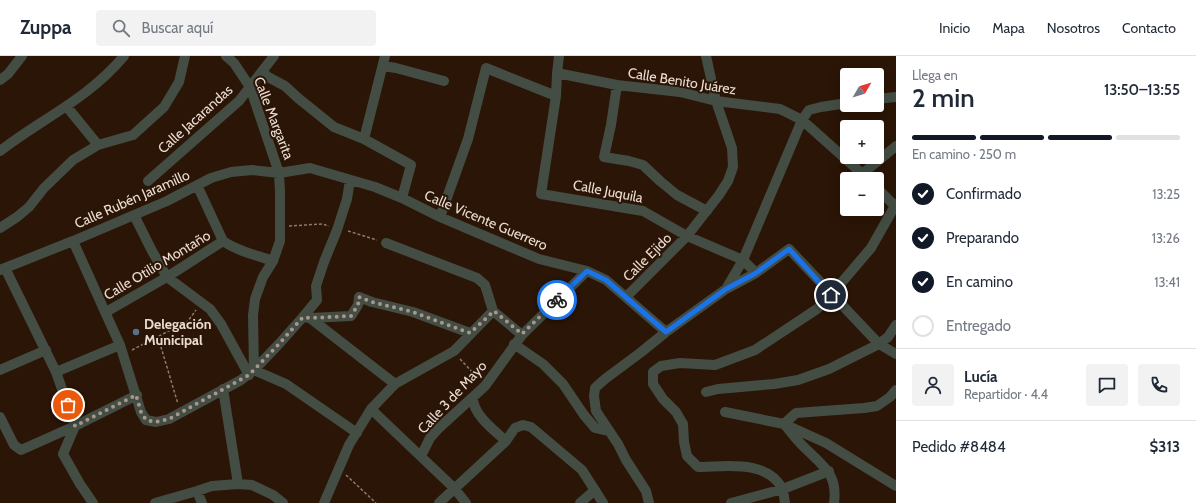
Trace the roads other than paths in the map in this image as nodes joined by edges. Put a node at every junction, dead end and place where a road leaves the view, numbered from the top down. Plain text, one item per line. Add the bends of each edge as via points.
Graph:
1 (22, 56) edge
2 (124, 56) edge
3 (185, 56) edge
4 (226, 56) edge
5 (274, 56) edge
6 (384, 56) edge
7 (559, 56) edge
8 (706, 56) edge
9 (382, 66) junction
10 (262, 71) junction
11 (556, 73) junction
12 (4, 77) edge
13 (444, 81) dead end
14 (617, 85) junction
15 (250, 87) junction
16 (556, 96) junction
17 (896, 97) edge
18 (884, 98) edge
19 (716, 101) junction
20 (840, 104) edge
21 (67, 107) junction
22 (802, 120) junction
23 (364, 139) junction
24 (98, 145) junction
25 (896, 146) edge
26 (0, 150) edge
27 (860, 172) edge
28 (869, 172) edge
29 (279, 173) junction
30 (350, 180) junction
31 (148, 181) dead end
32 (197, 185) junction
33 (884, 194) edge
34 (402, 198) junction
35 (896, 205) edge
36 (706, 210) junction
37 (134, 215) junction
38 (440, 217) junction
39 (0, 228) edge
40 (687, 236) junction
41 (73, 241) junction
42 (223, 241) junction
43 (386, 243) dead end
44 (743, 260) junction
45 (273, 261) junction
46 (2, 269) edge
47 (587, 271) junction
48 (756, 273) junction
49 (167, 277) junction
50 (726, 289) junction
51 (831, 295) junction
52 (626, 297) junction
53 (494, 311) junction
54 (106, 312) junction
55 (306, 318) junction
56 (896, 325) edge
57 (666, 332) junction
58 (470, 333) junction
59 (522, 334) junction
60 (514, 344) junction
61 (879, 344) junction
62 (46, 350) junction
63 (122, 350) junction
64 (896, 354) edge
65 (0, 370) edge
66 (56, 372) junction
67 (251, 373) junction
68 (395, 384) junction
69 (223, 389) junction
70 (896, 390) edge
71 (706, 392) dead end
72 (136, 395) junction
73 (473, 398) junction
74 (371, 409) junction
75 (724, 412) dead end
76 (0, 417) edge
77 (784, 424) junction
78 (75, 426) junction
79 (608, 431) junction
80 (357, 433) junction
81 (506, 441) junction
82 (421, 456) junction
83 (829, 471) junction
84 (238, 484) junction
85 (896, 486) edge
86 (454, 488) junction
87 (783, 489) junction
88 (595, 490) junction
89 (197, 491) junction
90 (93, 503) edge
91 (155, 503) edge
92 (202, 503) edge
93 (283, 503) edge
94 (324, 503) edge
95 (440, 503) edge
96 (466, 503) edge
97 (580, 503) edge
98 (603, 503) edge
99 (649, 503) edge
100 (731, 503) edge
101 (785, 503) edge
102 (834, 503) edge

1 - 12 street
2 - 21 street via 92,88
3 - 24 street via 179,82 164,107 132,135
4 - 15 street, Calle Margarita via 234,63
5 - 10 street, Calle Jacarandas
6 - 9 street
7 - 11 street
8 - 19 street, Calle Ejido
9 - 13 street
9 - 23 street
10 - 15 street, Calle Jacarandas
10 - 23 street via 285,86 334,127
11 - 14 street, Calle Benito Juárez
11 - 16 street
14 - 19 street, Calle Benito Juárez via 680,92
14 - 36 street via 604,158 643,165 677,195
15 - 29 street, Calle Margarita
15 - 31 street, Calle Jacarandas via 225,114
16 - 38 street via 486,68 468,139
16 - 40 street, Calle Juquila via 541,194 643,211
17 - 18 street
19 - 22 street, Calle Benito Juárez via 780,109
19 - 36 street, Calle Ejido via 732,148 733,167 728,181
20 - 22 street via 809,110
21 - 24 street
21 - 26 street
22 - 27 street, Calle Benito Juárez
22 - 44 street
23 - 34 street via 412,165
24 - 39 street via 73,160 44,188 29,207
25 - 28 street
29 - 30 street, Calle Vicente Guerrero via 310,168
29 - 32 street, Calle Rubén Jaramillo via 252,170 232,172
29 - 45 street, Calle Margarita via 280,241
30 - 34 street, Calle Vicente Guerrero
30 - 55 street via 347,199 316,286 317,300
32 - 37 street, Calle Rubén Jaramillo
32 - 42 street
33 - 35 street
34 - 38 street, Calle Vicente Guerrero
35 - 51 street via 871,248
36 - 40 street, Calle Ejido
37 - 41 street, Calle Rubén Jaramillo
37 - 49 street
38 - 47 street, Calle Vicente Guerrero via 539,259
40 - 44 street, Calle Juquila
40 - 52 street, Calle Ejido
41 - 46 street, Calle Rubén Jaramillo
41 - 54 street
42 - 45 street via 247,253
42 - 49 street, Calle Otilio Montaño
43 - 53 street via 477,278 485,285
44 - 48 street
44 - 50 street
45 - 67 street, Calle Margarita via 262,276 254,299
46 - 62 street
47 - 52 street, Calle Vicente Guerrero via 606,280
47 - 59 street, Calle 3 de Mayo
48 - 50 street
48 - 51 street via 789,249
49 - 54 street, Calle Otilio Montaño
49 - 67 street via 210,309
50 - 57 street
51 - 61 street
51 - 87 street via 817,309 755,350 715,365 680,363 660,366 653,372 653,384 676,412 682,424 687,456 698,467 749,467 762,470 777,480
52 - 57 street, Calle Vicente Guerrero
53 - 58 street
53 - 59 street
54 - 63 street
55 - 58 street via 351,316 358,305 359,297 413,312
55 - 67 street
55 - 68 street
56 - 61 street via 888,338
57 - 79 street via 595,388 596,411
58 - 68 street via 454,351
59 - 60 street, Calle 3 de Mayo
60 - 73 street, Calle 3 de Mayo via 485,386
60 - 79 street via 543,364 564,384 595,428
61 - 64 street
61 - 71 street via 829,369 798,380
62 - 65 street
62 - 66 street
63 - 66 street
63 - 72 street
66 - 78 street
67 - 69 street
67 - 80 street via 286,384
68 - 74 street
69 - 72 street via 169,419 156,422 146,420
69 - 84 street
70 - 77 street via 876,406 796,413
72 - 78 street
73 - 81 street via 473,404 485,422
73 - 82 street, Calle 3 de Mayo via 430,438
74 - 80 street
74 - 82 street
75 - 77 street
76 - 78 street via 14,445 21,450
77 - 83 street via 803,447
77 - 85 street via 826,443
78 - 90 street via 63,454
79 - 99 street via 646,491
80 - 94 street via 349,445
81 - 86 street
81 - 88 street via 516,428 523,425 531,427 582,470
82 - 86 street
83 - 87 street
83 - 102 street via 836,493
84 - 89 street via 212,486
84 - 93 street via 252,486
86 - 95 street
86 - 96 street
87 - 100 street
87 - 101 street
88 - 97 street
88 - 98 street
89 - 91 street
89 - 92 street

